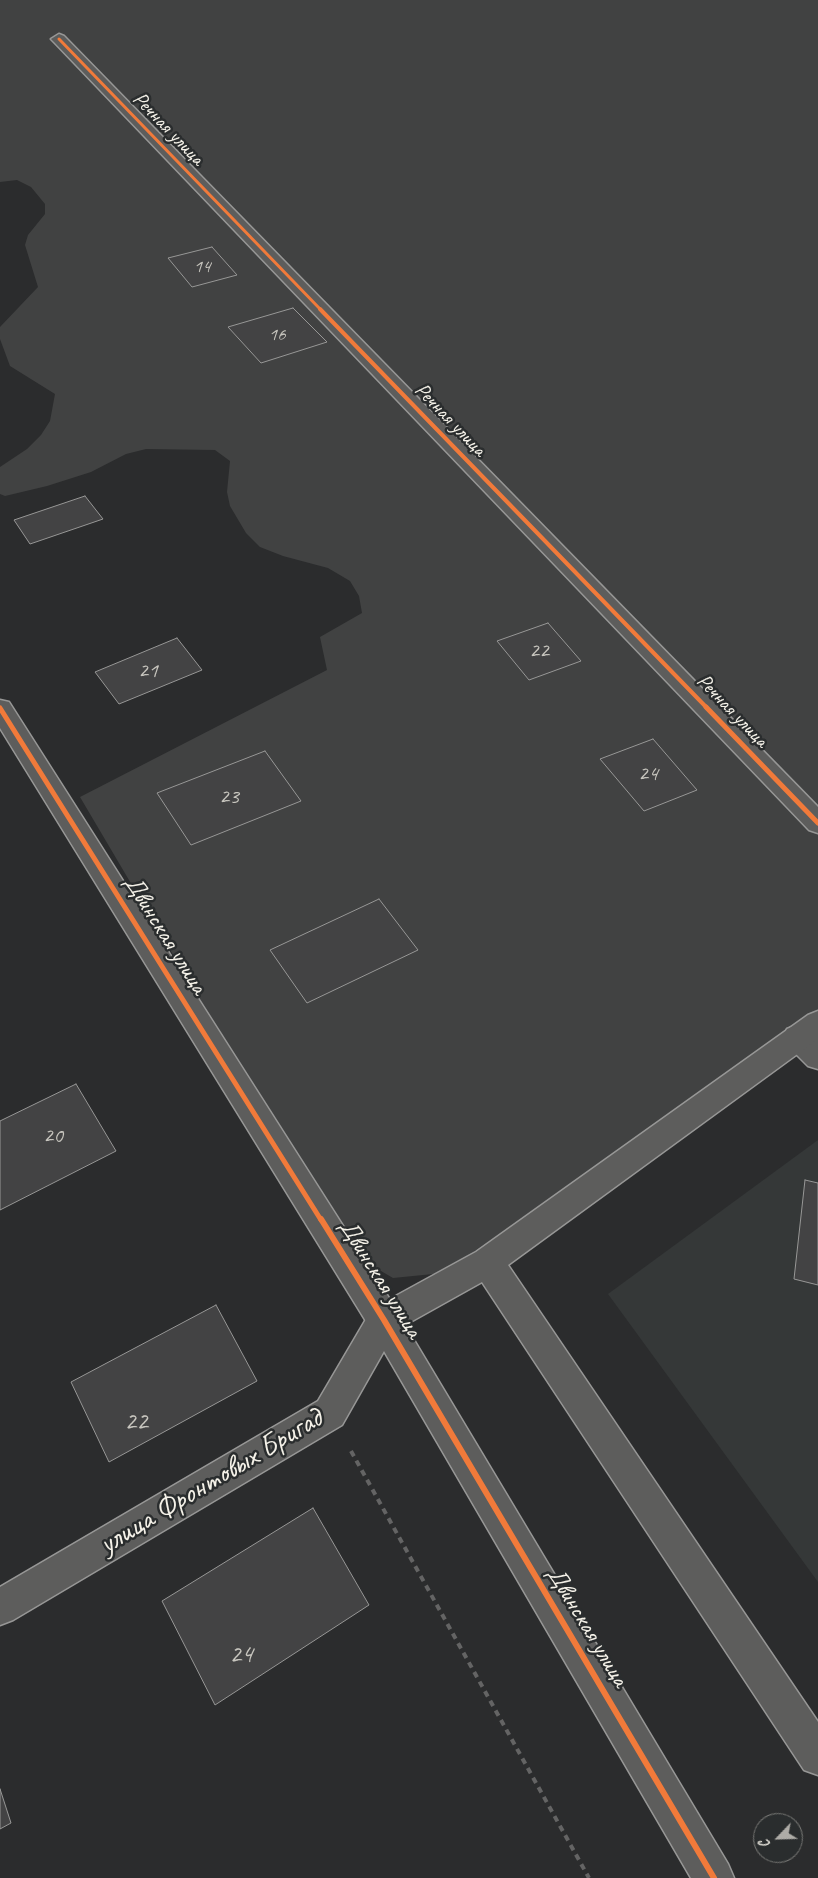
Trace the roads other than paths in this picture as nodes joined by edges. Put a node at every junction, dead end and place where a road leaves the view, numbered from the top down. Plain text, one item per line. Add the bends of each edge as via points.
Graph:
1 (59, 39) dead end
2 (0, 708) edge
3 (818, 823) edge
4 (811, 1039) edge
5 (487, 1262) junction
6 (384, 1320) junction
7 (0, 1607) edge
8 (818, 1756) edge
9 (714, 1878) edge

1 - 3 street, Речная улица
2 - 6 street, Двинская улица
4 - 5 street
5 - 6 street
5 - 8 street
6 - 7 street, улица Фронтовых Бригад via 330,1413
6 - 9 street, Двинская улица

